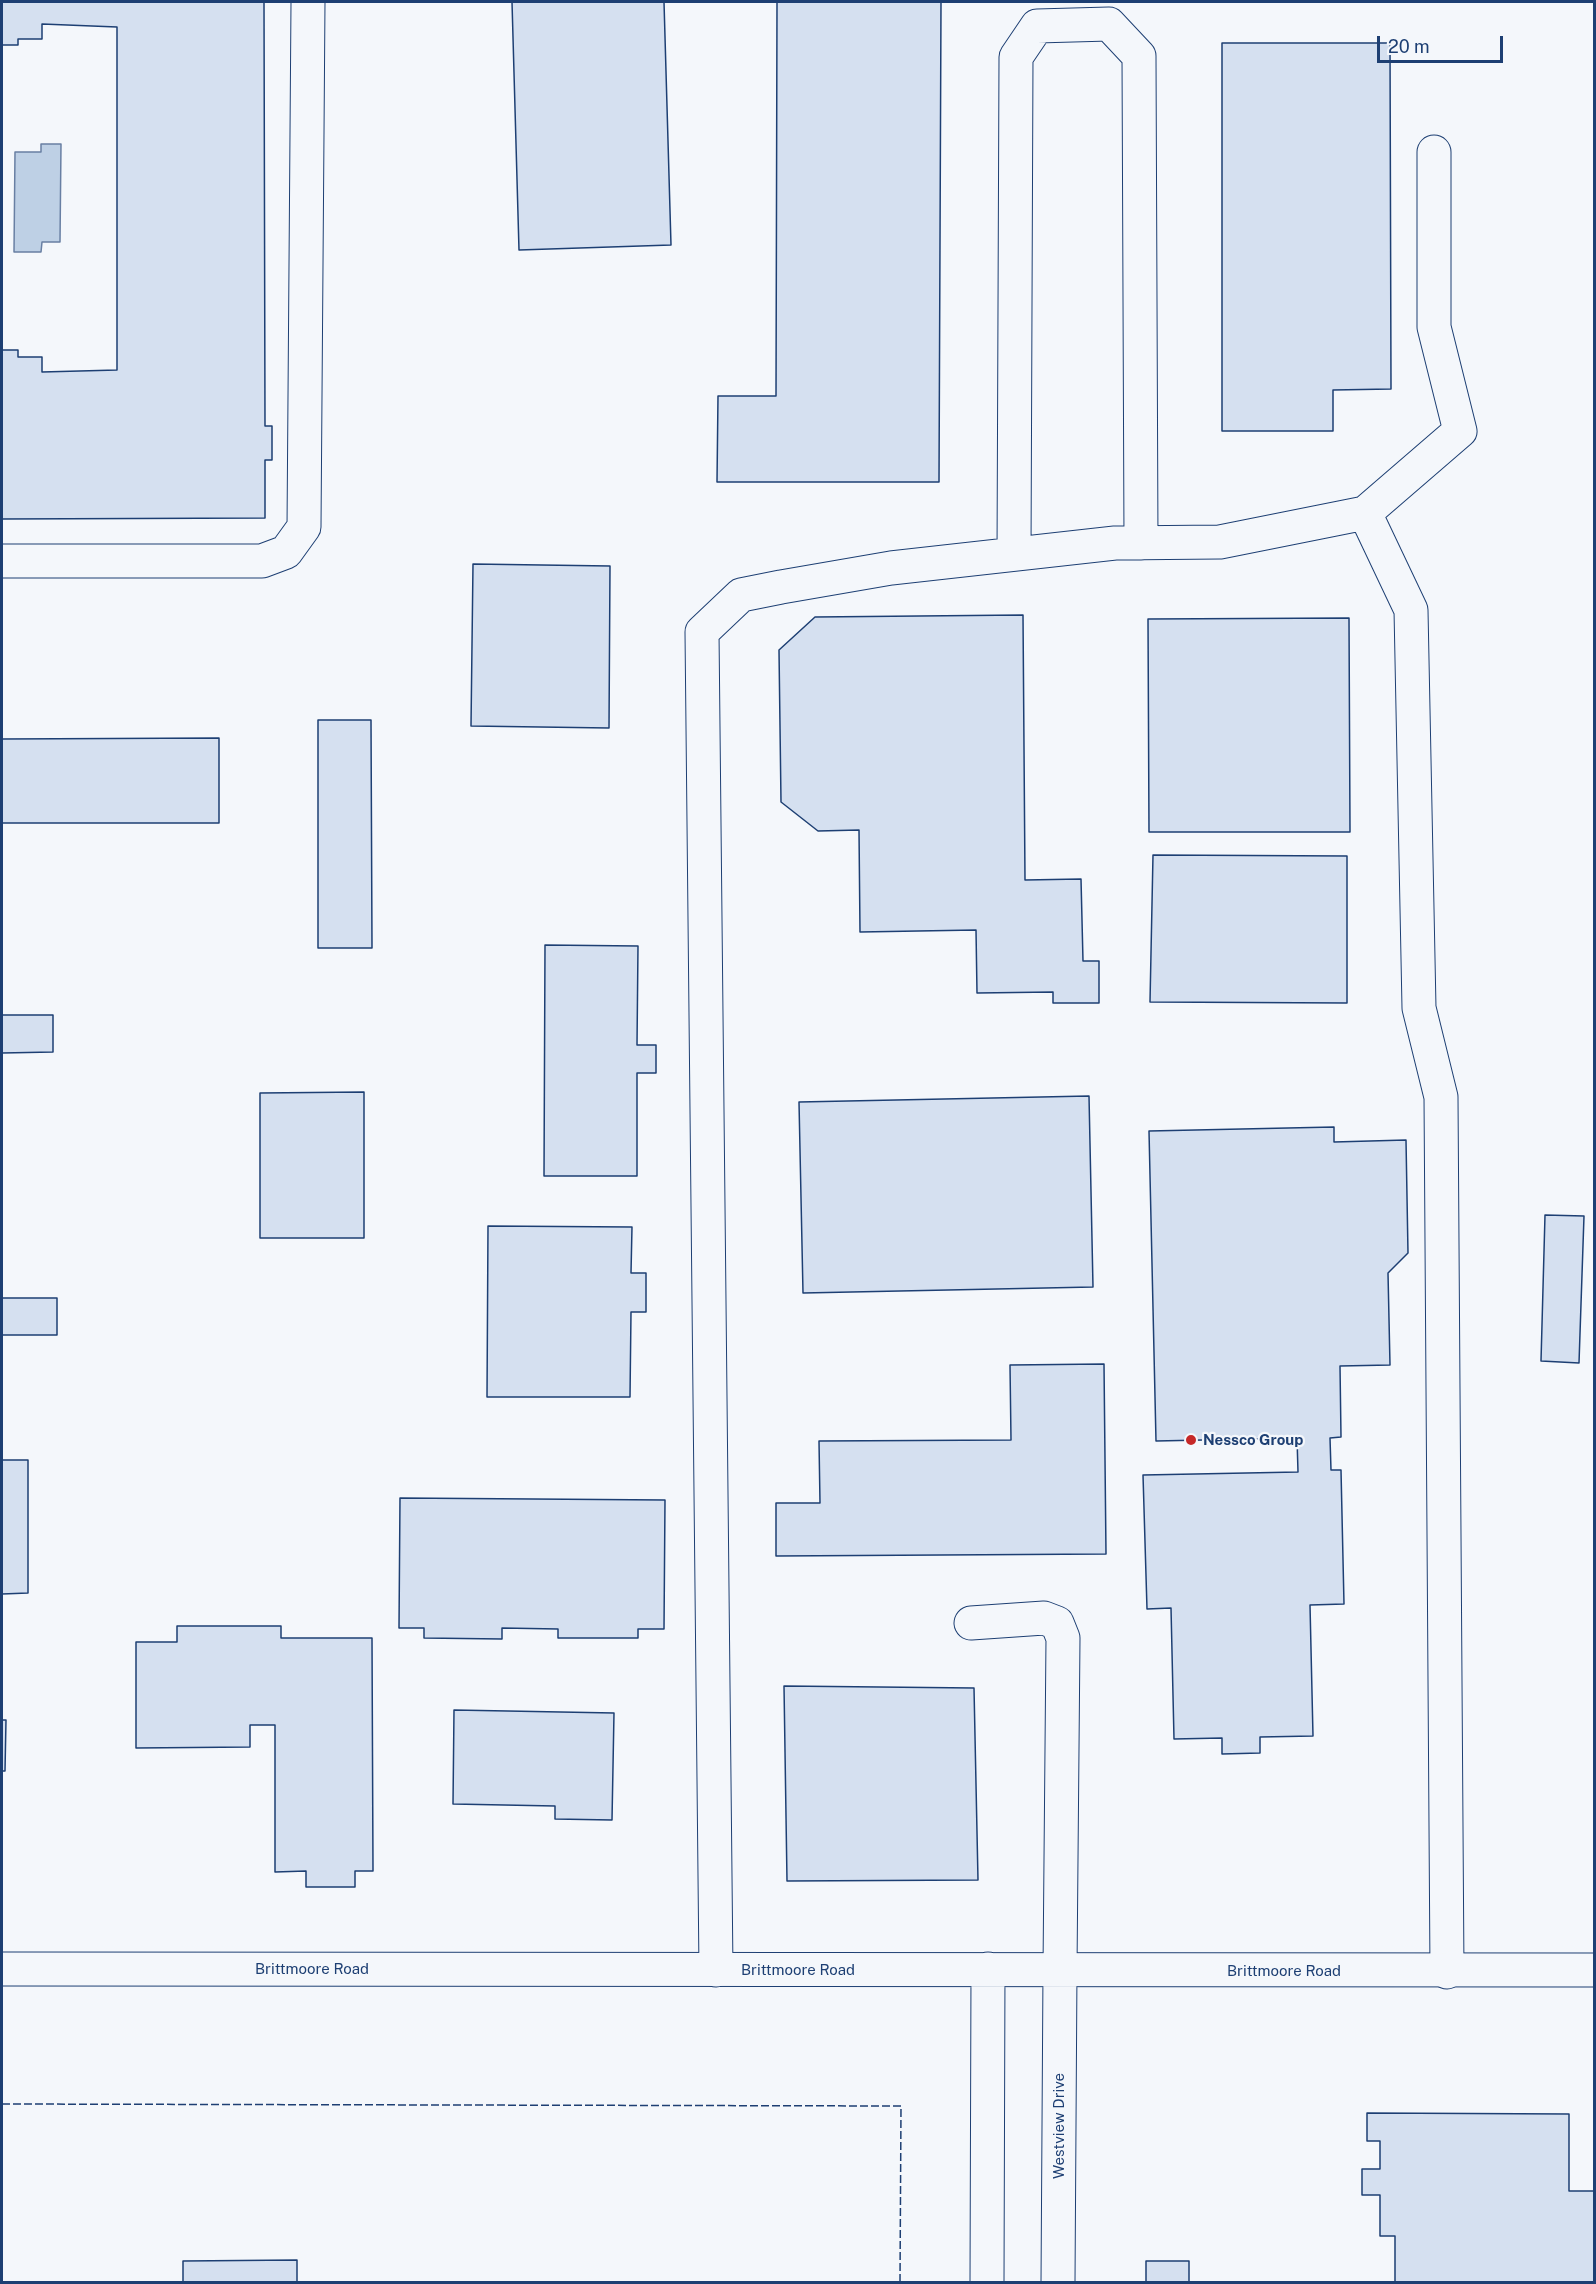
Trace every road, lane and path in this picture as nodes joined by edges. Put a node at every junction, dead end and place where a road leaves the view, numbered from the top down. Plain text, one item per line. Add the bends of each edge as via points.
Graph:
1 (308, 2) edge
2 (1434, 152) dead end
3 (1365, 513) junction
4 (1141, 543) junction
5 (1014, 554) junction
6 (2, 561) edge
7 (971, 1623) dead end
8 (2, 1969) edge
9 (988, 1969) junction
10 (1060, 1969) junction
11 (716, 1970) junction
12 (1594, 1970) edge
13 (1447, 1972) junction
14 (987, 2283) edge
15 (1058, 2283) edge

1 - 6 main road via 304,527 286,552 262,561
2 - 3 main road via 1434,327 1460,430
3 - 4 main road via 1220,542
3 - 13 main road via 1412,610 1419,1008 1441,1097
4 - 5 main road
4 - 5 main road via 1139,56 1109,24 1037,26 1016,57
5 - 11 main road via 891,567 741,595 702,632
7 - 10 main road, Westview Drive via 1044,1618 1057,1623 1063,1638
8 - 11 main road, Brittmoore Road
9 - 10 main road, Brittmoore Road
9 - 11 main road, Brittmoore Road
9 - 14 main road
10 - 13 main road, Brittmoore Road
10 - 15 main road, Westview Drive
12 - 13 main road, Brittmoore Road

